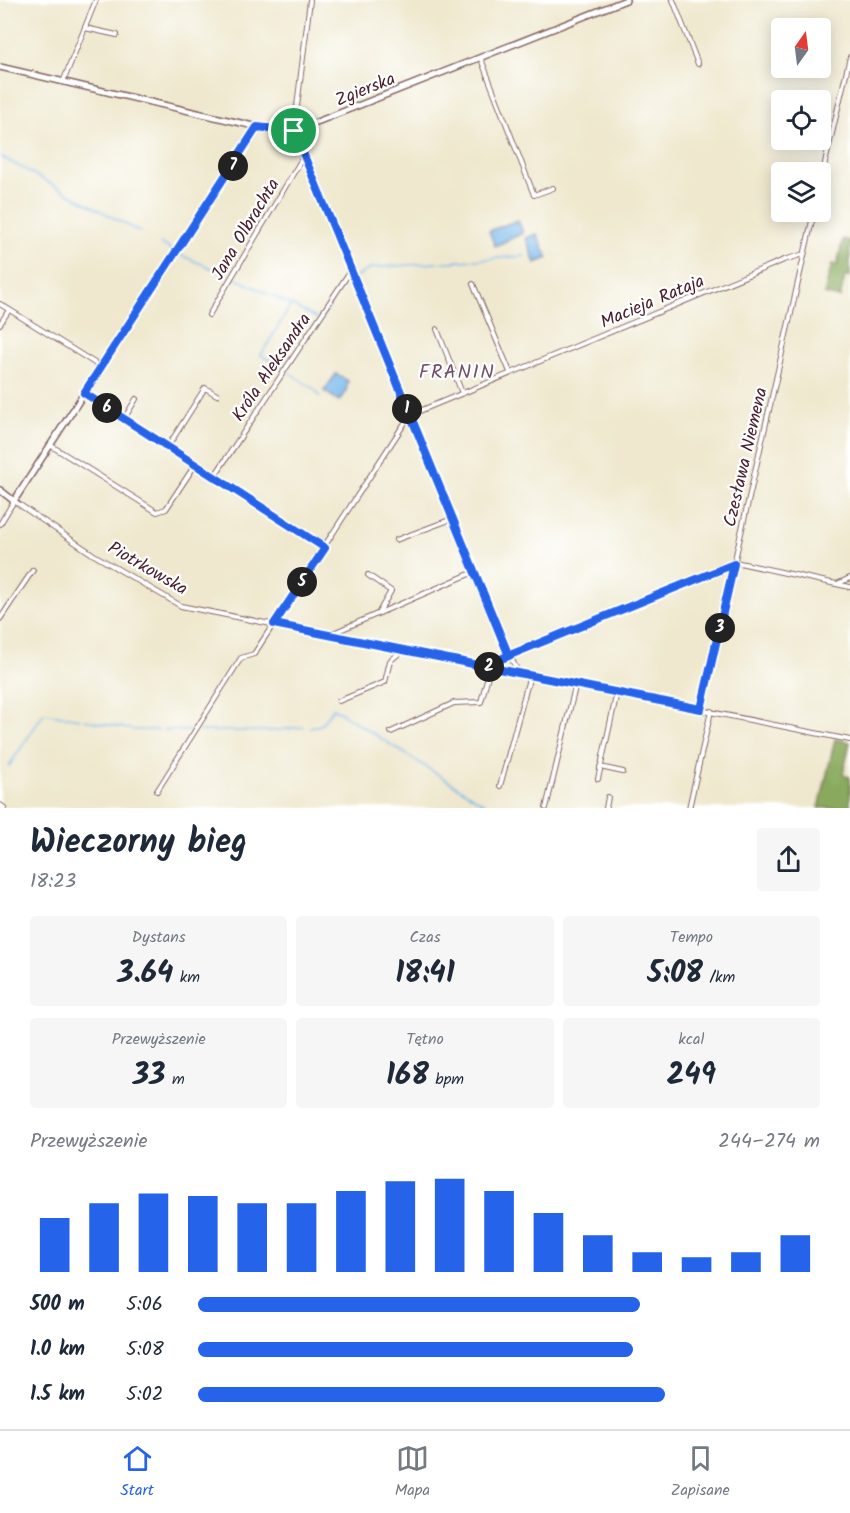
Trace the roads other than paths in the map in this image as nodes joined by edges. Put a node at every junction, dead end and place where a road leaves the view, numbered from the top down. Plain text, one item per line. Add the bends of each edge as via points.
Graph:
1 (96, 0) edge
2 (310, 0) edge
3 (626, 0) edge
4 (673, 0) edge
5 (85, 28) junction
6 (117, 35) dead end
7 (850, 57) edge
8 (481, 58) junction
9 (698, 64) dead end
10 (0, 67) edge
11 (63, 82) junction
12 (257, 127) junction
13 (294, 131) junction
14 (303, 157) junction
15 (825, 162) edge
16 (553, 188) dead end
17 (812, 222) edge
18 (804, 254) junction
19 (350, 273) junction
20 (473, 284) dead end
21 (0, 304) edge
22 (9, 310) junction
23 (209, 315) dead end
24 (0, 324) edge
25 (436, 329) dead end
26 (101, 367) junction
27 (510, 372) junction
28 (84, 393) junction
29 (462, 393) junction
30 (217, 395) dead end
31 (136, 399) dead end
32 (410, 415) junction
33 (124, 419) junction
34 (50, 445) junction
35 (167, 448) junction
36 (195, 465) junction
37 (214, 477) junction
38 (0, 490) edge
39 (14, 501) junction
40 (452, 519) junction
41 (0, 524) edge
42 (396, 540) dead end
43 (325, 548) junction
44 (734, 563) junction
45 (33, 570) dead end
46 (474, 572) junction
47 (368, 575) dead end
48 (850, 578) edge
49 (837, 584) junction
50 (850, 587) edge
51 (379, 613) junction
52 (0, 619) edge
53 (274, 624) junction
54 (330, 635) junction
55 (404, 649) junction
56 (509, 656) junction
57 (483, 666) junction
58 (490, 668) junction
59 (518, 673) junction
60 (530, 675) junction
61 (576, 683) junction
62 (617, 692) junction
63 (339, 701) dead end
64 (701, 709) junction
65 (711, 711) junction
66 (391, 732) dead end
67 (850, 740) edge
68 (600, 767) junction
69 (623, 772) dead end
70 (598, 779) dead end
71 (500, 786) dead end
72 (157, 791) dead end
73 (608, 797) dead end
74 (546, 808) edge
75 (606, 808) edge
76 (689, 808) edge

1 - 5 street
2 - 13 street
3 - 8 main road, Zgierska
4 - 9 street
5 - 6 street
5 - 11 street
7 - 15 street
8 - 13 main road, Zgierska
8 - 16 street via 534,195
10 - 11 main road, Zgierska
11 - 12 main road, Zgierska
12 - 13 main road, Zgierska
12 - 26 main road
13 - 14 street
14 - 19 street
14 - 23 street, Jana Olbrachta
17 - 18 street, Czesława Niemena
18 - 27 street, Macieja Rataja
18 - 44 street, Czesława Niemena
19 - 32 street
19 - 37 street, Króla Aleksandra
20 - 27 street
21 - 22 street
22 - 24 street
22 - 26 street
25 - 29 street
26 - 28 main road
27 - 29 street, Macieja Rataja
28 - 33 street
28 - 34 main road
29 - 32 street, Macieja Rataja
30 - 35 street via 205,388
31 - 33 street
32 - 40 street
32 - 43 street
33 - 35 street
34 - 36 street via 157,512 166,508
34 - 39 main road
35 - 36 street
36 - 37 street
37 - 43 street
38 - 39 main road, Piotrkowska
39 - 41 street
39 - 53 street, Piotrkowska via 178,605
40 - 42 street
40 - 46 street
43 - 53 street
44 - 49 street
44 - 56 street
44 - 64 street, Czesława Niemena
45 - 52 street
46 - 51 street
46 - 56 street
47 - 51 street via 391,591
48 - 49 street
49 - 50 street
51 - 54 street
53 - 54 street, Piotrkowska
53 - 72 street via 255,654 241,658
54 - 55 street, Piotrkowska
55 - 57 street, Piotrkowska
55 - 63 street via 390,661 385,682
56 - 57 street
56 - 59 street
57 - 58 street, Piotrkowska
58 - 59 street, Piotrkowska
58 - 66 street via 481,702 454,703
59 - 60 street, Piotrkowska
60 - 61 street, Piotrkowska
60 - 71 street
61 - 62 street, Piotrkowska
61 - 74 street
62 - 64 street, Piotrkowska
62 - 68 street
64 - 65 street, Piotrkowska
65 - 67 street, Piotrkowska
65 - 76 street
68 - 69 street
68 - 70 street
73 - 75 street

